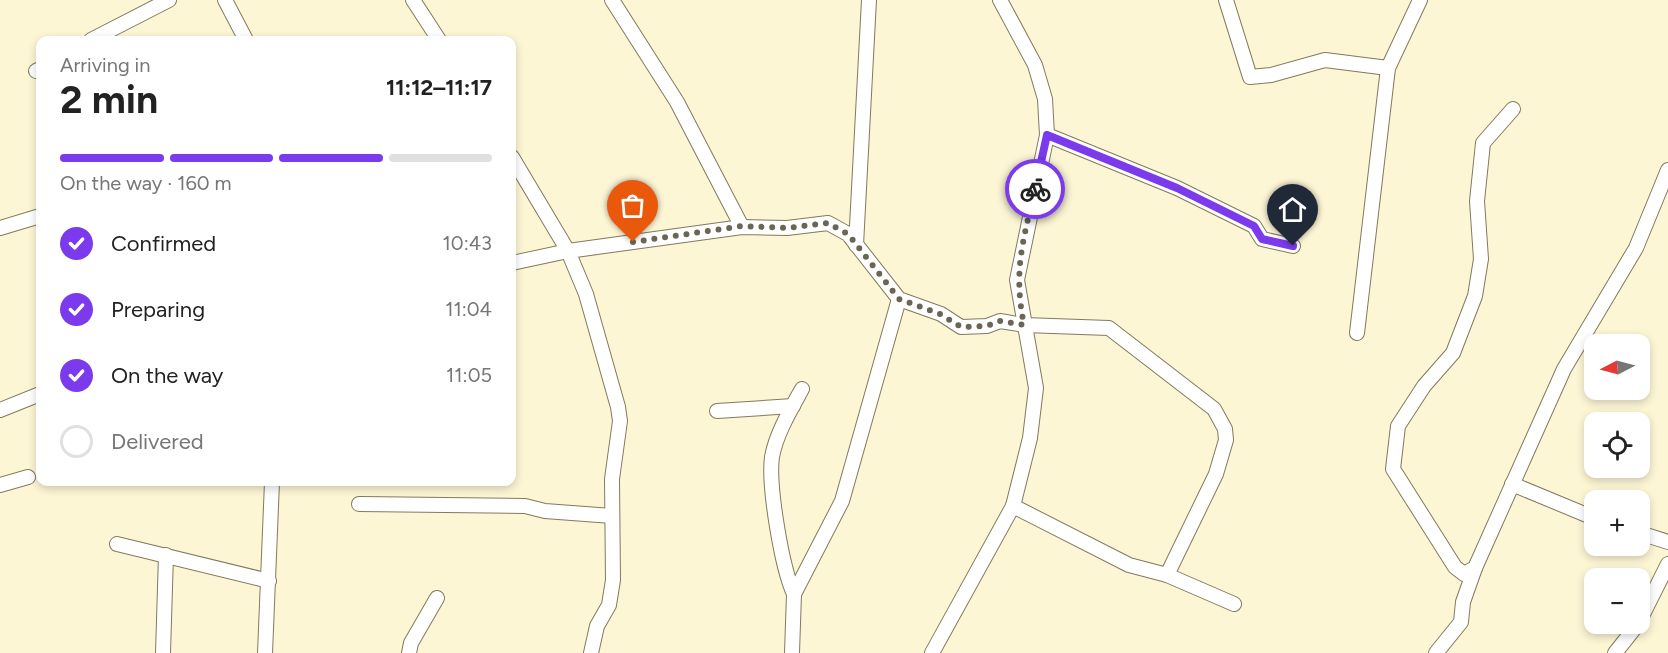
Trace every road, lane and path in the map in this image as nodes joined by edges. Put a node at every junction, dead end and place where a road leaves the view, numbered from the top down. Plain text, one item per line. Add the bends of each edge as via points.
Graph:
1 (169, 0) edge
2 (225, 0) edge
3 (413, 0) edge
4 (612, 0) edge
5 (869, 0) edge
6 (1000, 0) edge
7 (1226, 0) edge
8 (1419, 0) edge
9 (99, 36) edge
10 (244, 36) edge
11 (436, 36) edge
12 (1388, 68) junction
13 (1513, 109) dead end
14 (1047, 135) junction
15 (516, 164) edge
16 (1668, 170) edge
17 (36, 217) edge
18 (742, 226) junction
19 (0, 228) edge
20 (856, 245) junction
21 (1293, 246) dead end
22 (568, 251) junction
23 (516, 262) edge
24 (899, 299) junction
25 (1024, 325) junction
26 (1357, 333) dead end
27 (802, 389) dead end
28 (36, 396) edge
29 (793, 406) junction
30 (0, 410) edge
31 (717, 411) dead end
32 (28, 477) dead end
33 (1512, 484) junction
34 (0, 485) edge
35 (272, 486) edge
36 (359, 504) dead end
37 (1013, 506) junction
38 (1584, 514) edge
39 (612, 516) junction
40 (1650, 536) edge
41 (1668, 542) edge
42 (117, 544) dead end
43 (166, 555) junction
44 (1668, 564) edge
45 (1469, 571) junction
46 (1167, 575) junction
47 (269, 580) junction
48 (794, 594) junction
49 (437, 598) dead end
50 (1650, 600) edge
51 (1234, 604) dead end
52 (1630, 634) edge
53 (164, 653) edge
54 (265, 653) edge
55 (409, 653) edge
56 (591, 653) edge
57 (792, 653) edge
58 (932, 653) edge
59 (1436, 653) edge
60 (1615, 653) edge

1 - 9 street
2 - 10 street
3 - 11 street
4 - 18 street via 677,102
5 - 20 street
6 - 14 street via 1042,84
7 - 12 street via 1250,77 1325,60
8 - 12 street
12 - 26 street
13 - 45 street via 1483,143 1477,201 1481,259 1475,296 1453,353 1424,386 1398,426 1394,469 1455,567
14 - 21 street via 1177,188 1254,226 1262,239
14 - 25 street via 1018,264
15 - 22 street
16 - 33 street via 1636,248 1564,369
17 - 19 street
18 - 20 street via 787,228 828,223 848,234
18 - 22 street
20 - 24 street
22 - 23 street
22 - 39 street via 586,294 618,406
24 - 25 street via 940,314 961,327 1000,321
24 - 48 street via 842,501
25 - 37 street via 1036,388 1030,438
25 - 46 street via 1109,328 1222,419 1226,440 1216,474
27 - 29 street
28 - 30 street
29 - 31 street
29 - 48 street via 775,445 772,470 785,571
32 - 34 street
33 - 38 street
33 - 45 street
35 - 47 street
36 - 39 street via 525,506
37 - 46 street via 1129,565
37 - 58 street
39 - 56 street via 613,580 609,605 597,626
40 - 41 street
42 - 43 street
43 - 47 street
43 - 53 street
44 - 50 street
45 - 59 street via 1461,622
46 - 51 street
47 - 54 street
48 - 57 street
49 - 55 street
52 - 60 street

